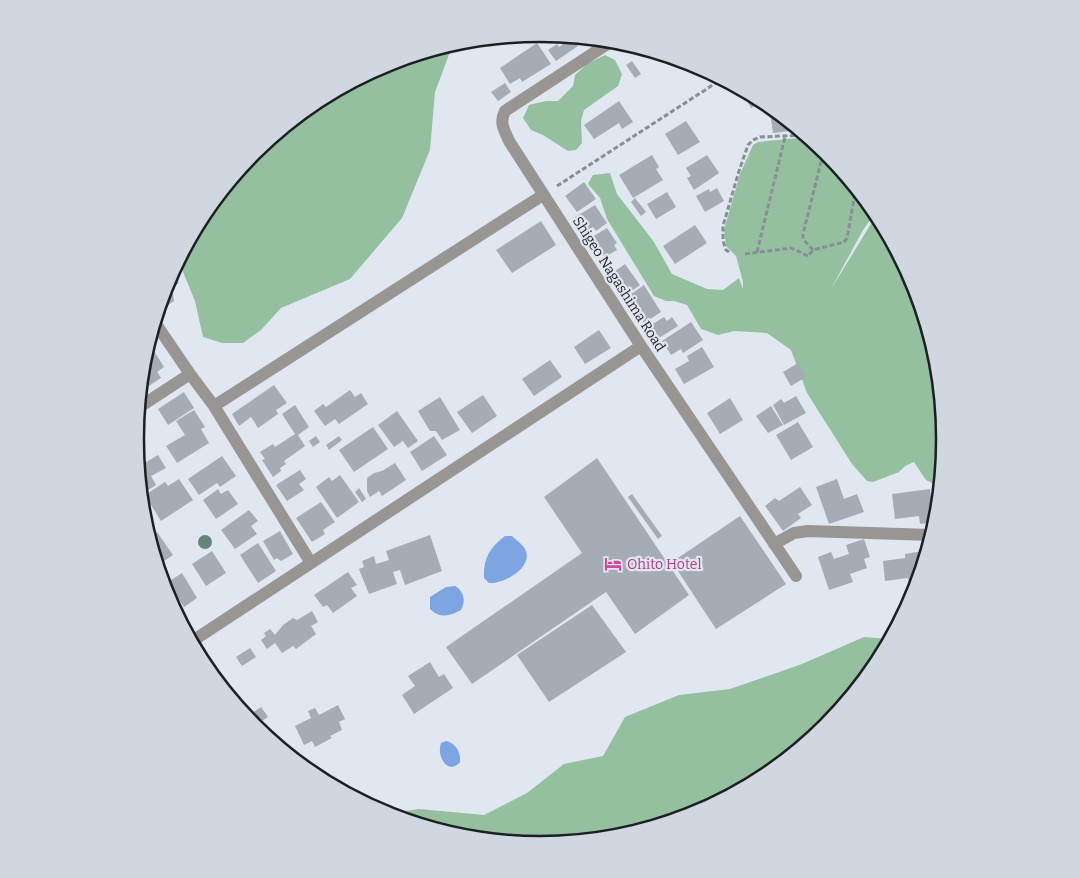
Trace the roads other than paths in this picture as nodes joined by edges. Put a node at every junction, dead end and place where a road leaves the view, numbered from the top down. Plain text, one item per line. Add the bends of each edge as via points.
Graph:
1 (602, 48) edge
2 (544, 194) junction
3 (159, 329) edge
4 (641, 346) junction
5 (190, 374) junction
6 (145, 403) edge
7 (214, 406) junction
8 (925, 535) edge
9 (774, 544) junction
10 (311, 563) junction
11 (796, 576) dead end
12 (197, 638) edge

1 - 2 street, Shigeo Nagashima Road via 505,111 501,118 508,141
2 - 4 street, Shigeo Nagashima Road
2 - 7 street
3 - 5 street
4 - 9 street, Shigeo Nagashima Road
4 - 10 street
5 - 6 street
5 - 7 street
7 - 10 street
8 - 9 street via 808,531 794,533
9 - 11 street, Shigeo Nagashima Road
10 - 12 street

